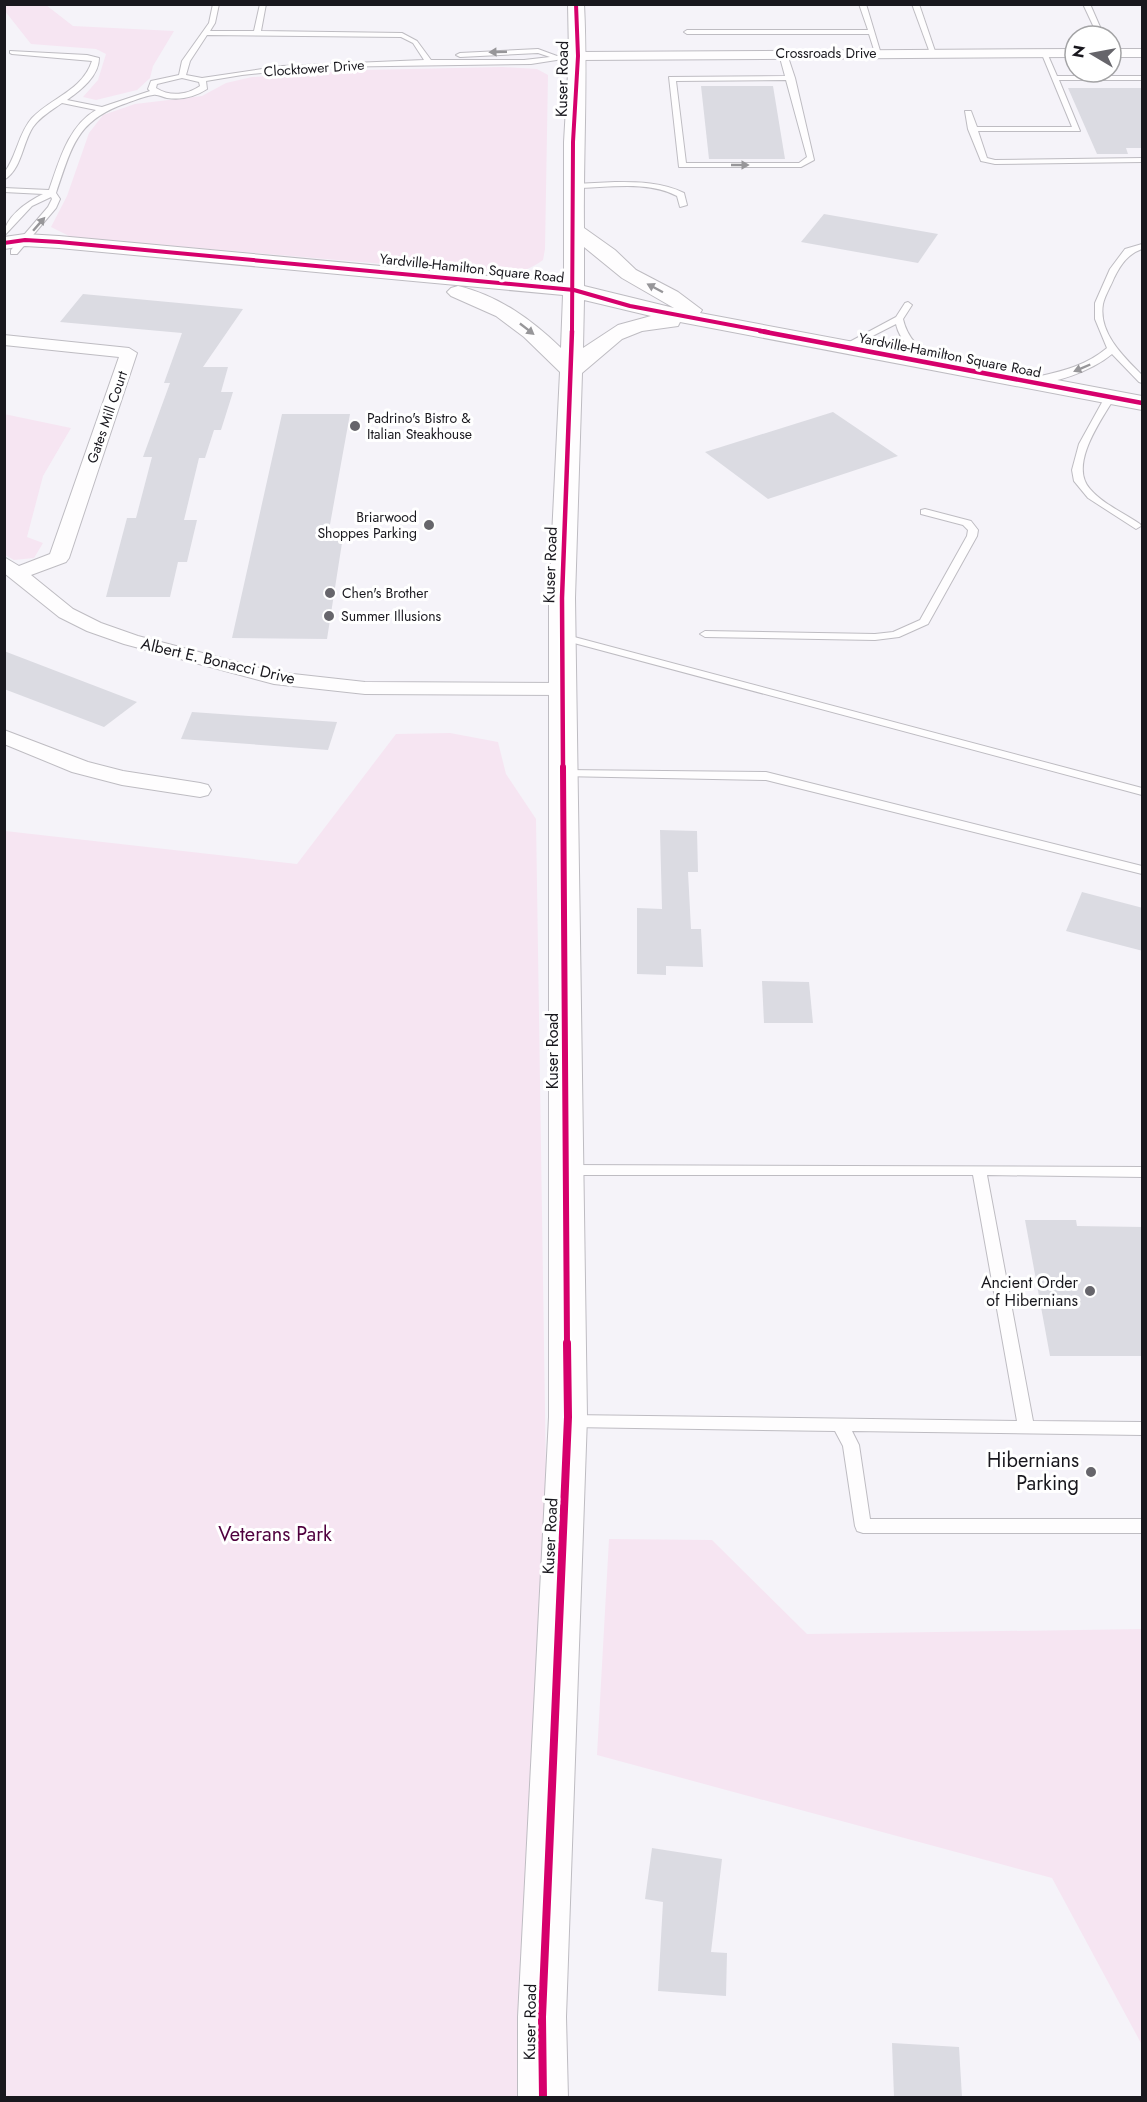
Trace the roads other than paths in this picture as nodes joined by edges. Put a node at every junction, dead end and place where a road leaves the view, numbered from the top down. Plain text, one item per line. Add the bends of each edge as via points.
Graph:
1 (216, 4) edge
2 (263, 4) edge
3 (576, 4) edge
4 (862, 4) edge
5 (915, 4) edge
6 (1086, 4) edge
7 (1095, 24) edge
8 (872, 32) junction
9 (206, 33) junction
10 (687, 33) dead end
11 (257, 35) junction
12 (12, 52) dead end
13 (879, 53) junction
14 (934, 53) junction
15 (1043, 53) junction
16 (1063, 53) edge
17 (1123, 53) edge
18 (1143, 53) edge
19 (783, 54) junction
20 (578, 56) junction
21 (428, 61) junction
22 (182, 76) junction
23 (791, 78) junction
24 (1054, 78) junction
25 (1143, 78) edge
26 (201, 80) junction
27 (155, 92) junction
28 (63, 100) junction
29 (100, 109) junction
30 (968, 113) dead end
31 (972, 129) junction
32 (1143, 160) edge
33 (4, 178) edge
34 (574, 186) junction
35 (4, 190) edge
36 (52, 193) junction
37 (683, 205) dead end
38 (574, 231) junction
39 (10, 243) edge
40 (1143, 246) edge
41 (458, 292) junction
42 (574, 297) junction
43 (908, 305) dead end
44 (899, 319) junction
45 (704, 320) junction
46 (4, 340) edge
47 (844, 346) junction
48 (1112, 349) junction
49 (936, 365) junction
50 (571, 371) junction
51 (1143, 380) edge
52 (1026, 382) junction
53 (1110, 398) junction
54 (1143, 403) edge
55 (925, 512) dead end
56 (1136, 526) dead end
57 (11, 568) edge
58 (705, 634) dead end
59 (563, 637) junction
60 (563, 689) junction
61 (4, 736) edge
62 (564, 774) junction
63 (200, 790) dead end
64 (1143, 792) edge
65 (1143, 870) edge
66 (567, 1170) junction
67 (979, 1170) junction
68 (1143, 1172) edge
69 (568, 1421) junction
70 (840, 1425) junction
71 (1026, 1427) junction
72 (1143, 1428) edge
73 (1143, 1526) edge
74 (543, 2097) edge

1 - 9 lane via 213,23
2 - 11 lane
3 - 20 street, Kuser Road
4 - 8 lane
5 - 14 lane
6 - 7 lane
8 - 10 lane
8 - 13 lane
9 - 11 lane
9 - 22 lane via 186,61
11 - 21 lane via 402,35 415,42
12 - 28 lane via 96,60 88,77
13 - 14 street, Crossroads Drive
13 - 19 street, Crossroads Drive
14 - 15 street, Crossroads Drive
15 - 16 street, Crossroads Drive
15 - 24 lane
17 - 18 street
19 - 20 street, Crossroads Drive
19 - 23 lane
20 - 21 lane, Clocktower Drive via 556,56 538,62
20 - 34 street, Kuser Road
21 - 26 lane, Clocktower Drive via 251,72
22 - 26 lane, Clocktower Drive
22 - 27 lane, Clocktower Drive via 154,83
23 -> 23 lane via 672,79 682,165 801,165 811,158
24 - 25 lane
24 - 31 lane via 1077,129
26 - 27 lane, Clocktower Drive via 204,87 187,95
27 - 29 lane, Clocktower Drive
28 - 29 lane
28 - 33 lane via 33,122 17,163
29 - 36 lane, Clocktower Drive via 72,137
30 - 31 lane
31 - 32 lane via 984,159 995,162
34 - 37 lane via 652,185 672,189 681,195
34 - 38 street, Kuser Road
35 - 36 lane
36 - 39 lane via 29,204
39 -> 36 lane, Clocktower Drive via 52,208 56,199
38 - 42 street, Kuser Road
45 -> 38 street via 671,296 628,273
39 - 41 street, Yardville-Hamilton Square Road
39 - 42 street, Yardville-Hamilton Square Road
40 - 48 lane via 1128,251 1114,269 1099,303 1099,319
41 - 42 street, Yardville-Hamilton Square Road
41 -> 50 street via 504,311 532,332
42 - 45 street, Yardville-Hamilton Square Road
42 - 50 street, Kuser Road
43 - 44 lane
44 - 47 lane
44 - 49 lane via 901,335
45 - 47 street, Yardville-Hamilton Square Road
45 - 50 street via 622,329 599,343
46 - 57 street, Gates Mill Court via 129,352 59,558
47 - 49 street, Yardville-Hamilton Square Road
48 - 51 lane
48 -> 52 lane via 1100,360 1078,370
49 - 52 street, Yardville-Hamilton Square Road
50 - 59 street, Kuser Road
52 - 53 street, Yardville-Hamilton Square Road
53 - 54 street, Yardville-Hamilton Square Road
53 - 56 lane via 1081,451 1076,470 1085,490
55 - 58 lane via 967,523 973,530 924,622 912,629 875,637
57 - 60 street, Albert E. Bonacci Drive via 66,612 94,627 274,678 365,688
59 - 60 street, Kuser Road
59 - 64 lane
60 - 62 street, Kuser Road
61 - 63 street via 111,775
62 - 65 lane via 766,776
62 - 66 street, Kuser Road
66 - 67 lane
66 - 69 street, Kuser Road
67 - 68 lane
67 - 71 lane
69 - 70 lane
69 - 74 street, Kuser Road via 542,2017
70 - 71 lane
70 - 73 lane via 851,1445 863,1527
71 - 72 lane

